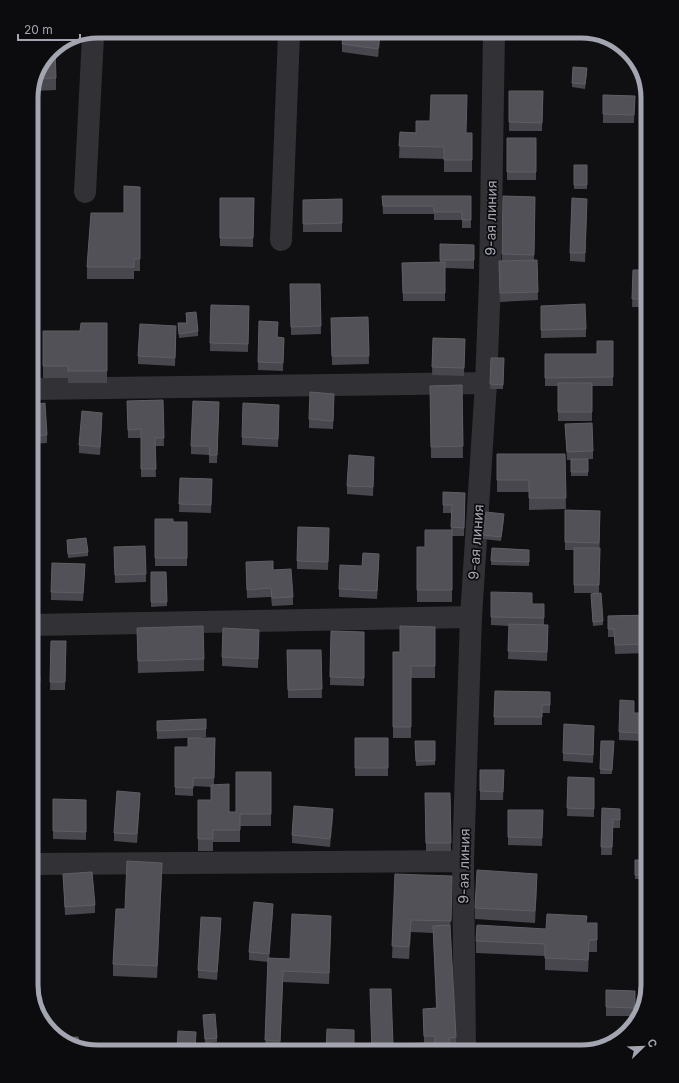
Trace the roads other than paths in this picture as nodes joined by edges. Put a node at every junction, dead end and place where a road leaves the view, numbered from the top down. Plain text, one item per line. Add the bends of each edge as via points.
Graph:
1 (289, 38) edge
2 (494, 38) edge
3 (92, 39) edge
4 (85, 192) dead end
5 (281, 240) dead end
6 (486, 383) junction
7 (38, 389) edge
8 (471, 617) junction
9 (38, 625) edge
10 (463, 860) junction
11 (38, 864) edge
12 (465, 1045) edge

1 - 5 street
2 - 6 street, 9-ая линия
3 - 4 street
6 - 7 street
6 - 8 street, 9-ая линия
8 - 9 street
8 - 10 street, 9-ая линия
10 - 11 street
10 - 12 street, 9-ая линия

